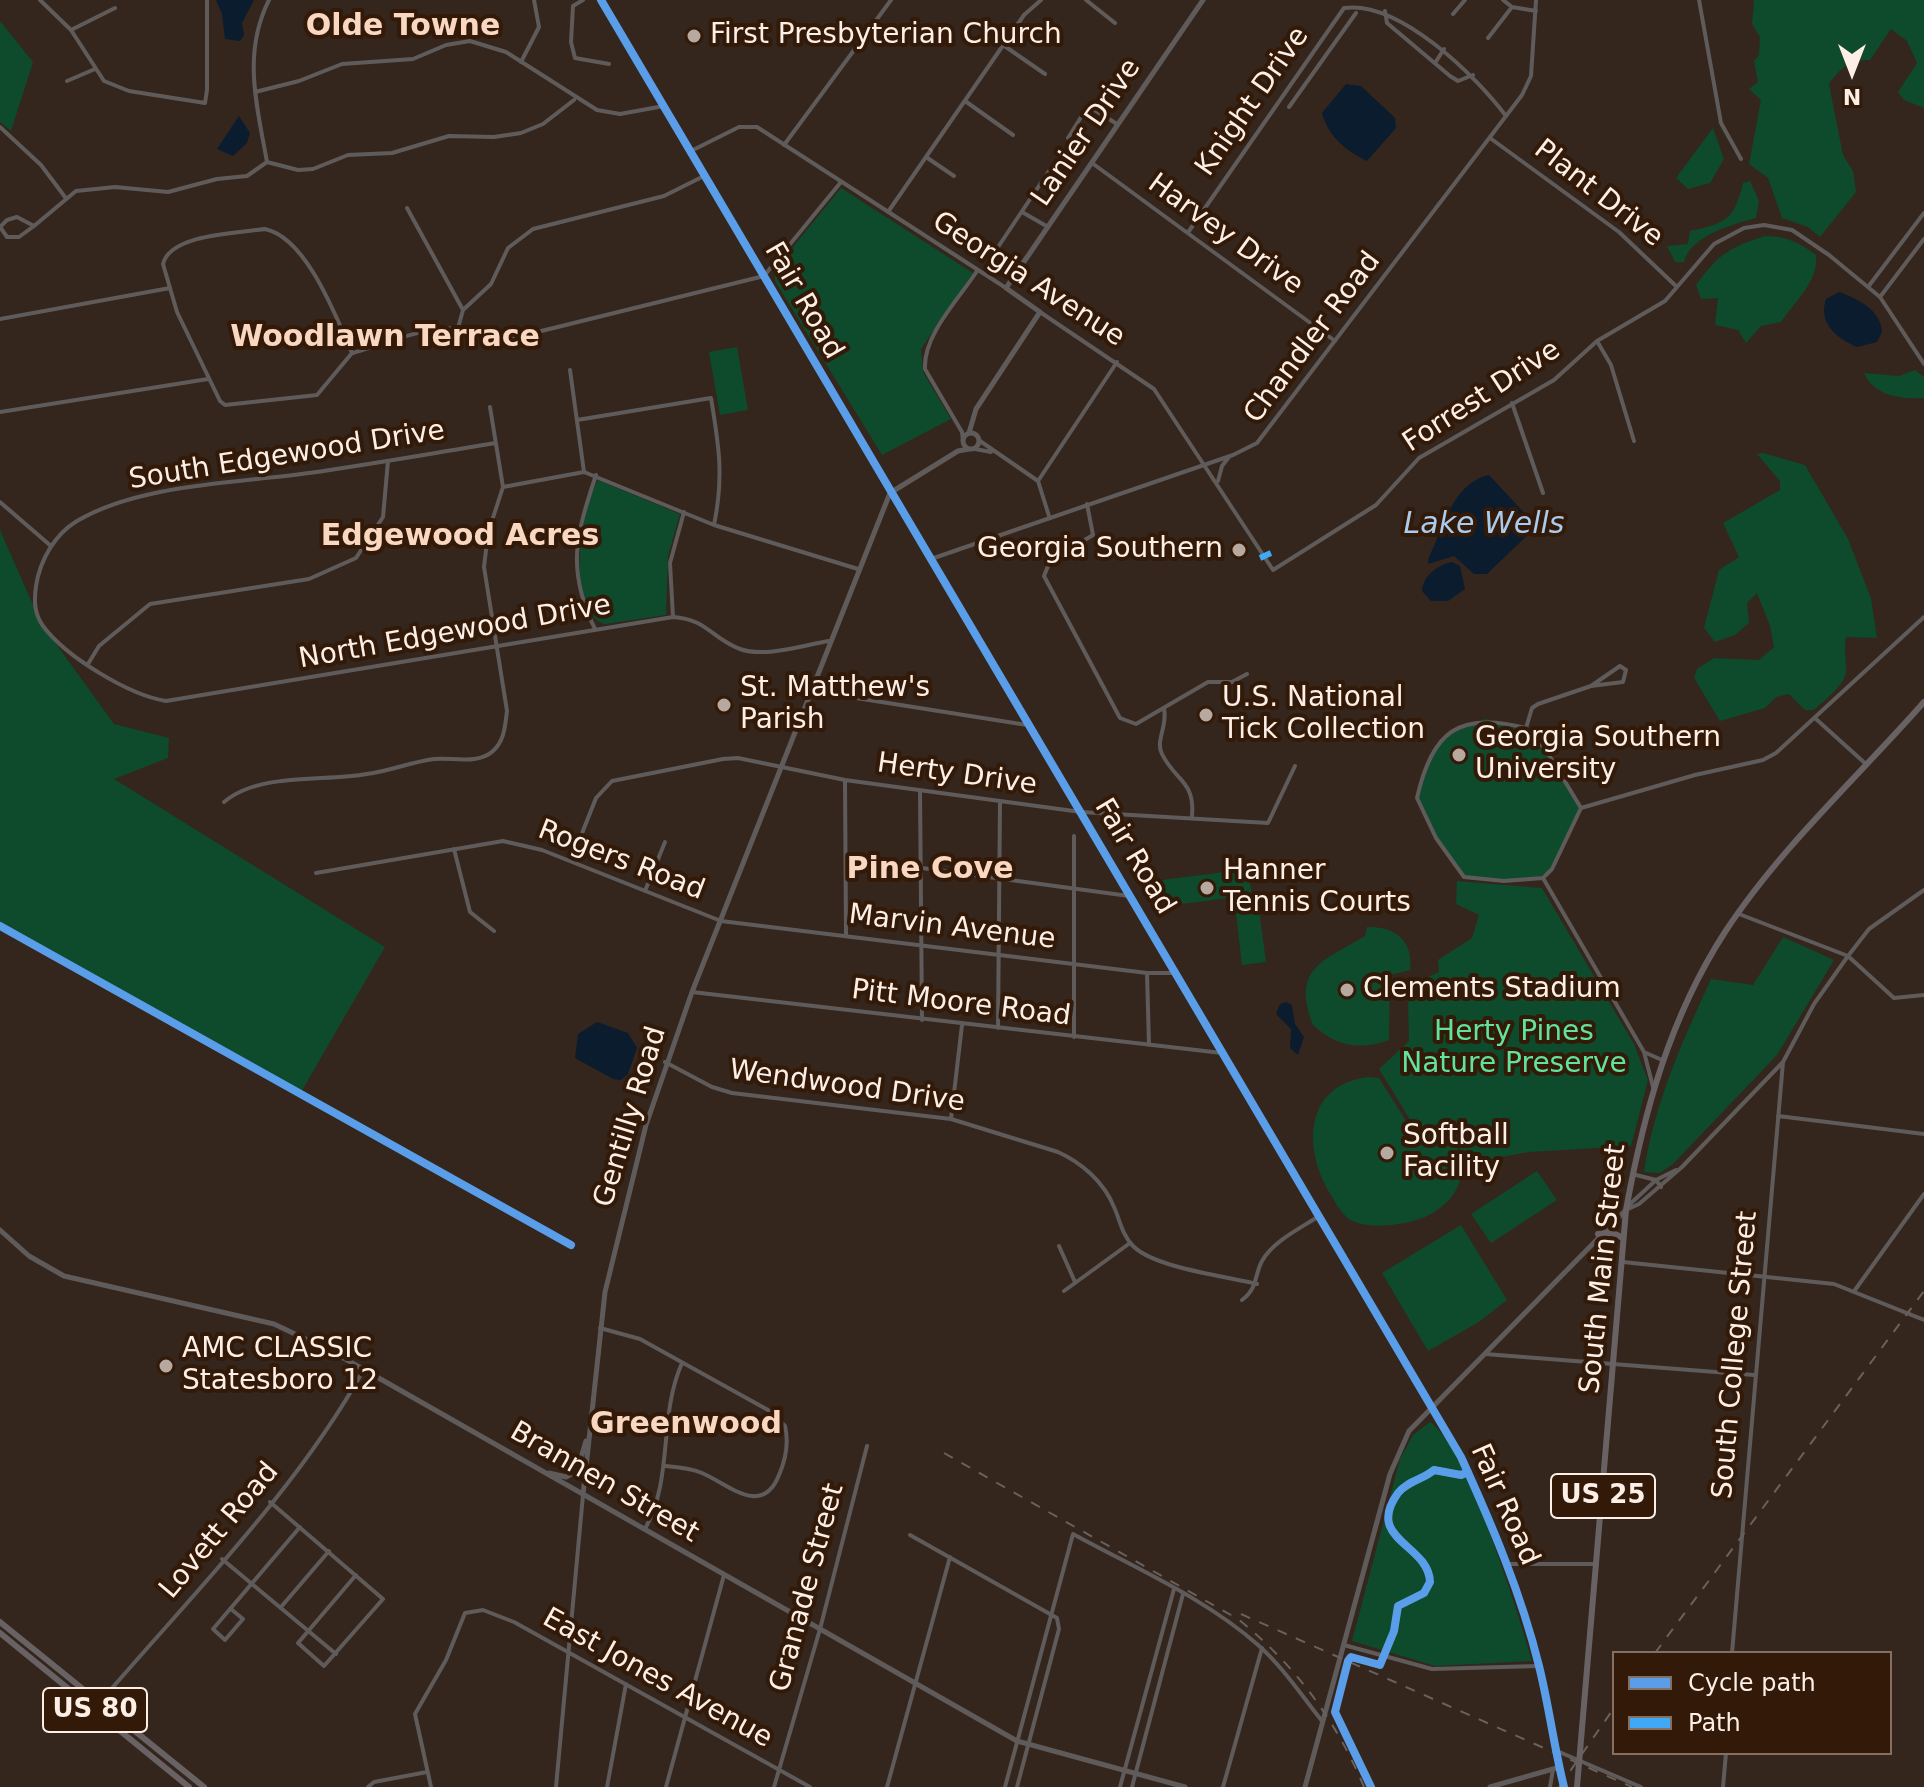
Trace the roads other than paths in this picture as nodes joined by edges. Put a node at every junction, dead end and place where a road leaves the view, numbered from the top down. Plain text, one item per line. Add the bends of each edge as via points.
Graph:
1 (40, 0) edge
2 (207, 0) edge
3 (269, 0) edge
4 (534, 0) edge
5 (570, 0) edge
6 (583, 0) edge
7 (601, 0) edge
8 (891, 0) edge
9 (1041, 0) edge
10 (1086, 0) edge
11 (1203, 0) edge
12 (1465, 0) edge
13 (1503, 0) edge
14 (1536, 0) edge
15 (1699, 0) edge
16 (573, 6) junction
17 (1512, 7) junction
18 (115, 8) dead end
19 (1385, 10) junction
20 (1536, 11) junction
21 (1356, 13) dead end
22 (1453, 14) dead end
23 (1115, 23) dead end
24 (71, 30) junction
25 (1488, 38) dead end
26 (1003, 45) junction
27 (1444, 49) junction
28 (1311, 52) junction
29 (1321, 58) junction
30 (521, 62) junction
31 (1435, 63) junction
32 (609, 64) dead end
33 (95, 69) junction
34 (1045, 74) dead end
35 (1473, 75) junction
36 (67, 81) dead end
37 (1289, 83) junction
38 (1300, 90) junction
39 (255, 92) junction
40 (575, 99) junction
41 (965, 101) junction
42 (665, 106) junction
43 (1289, 107) dead end
44 (1506, 116) junction
45 (1117, 124) junction
46 (0, 127) edge
47 (1013, 135) dead end
48 (1068, 138) dead end
49 (1490, 138) junction
50 (784, 145) junction
51 (691, 151) junction
52 (926, 157) junction
53 (1741, 159) dead end
54 (267, 162) junction
55 (1091, 162) junction
56 (1049, 171) dead end
57 (704, 176) junction
58 (954, 176) dead end
59 (841, 182) junction
60 (65, 197) junction
61 (407, 208) dead end
62 (888, 212) junction
63 (1022, 212) junction
64 (1924, 213) edge
65 (34, 226) junction
66 (1048, 227) junction
67 (1189, 231) junction
68 (1924, 239) edge
69 (994, 253) dead end
70 (977, 271) junction
71 (764, 276) junction
72 (1677, 287) junction
73 (1868, 287) junction
74 (170, 288) junction
75 (1006, 288) junction
76 (1880, 297) junction
77 (463, 310) junction
78 (1040, 312) junction
79 (0, 319) edge
80 (458, 328) junction
81 (1335, 341) junction
82 (1597, 341) junction
83 (352, 353) junction
84 (1117, 362) junction
85 (1924, 364) edge
86 (570, 370) dead end
87 (208, 379) junction
88 (1512, 403) junction
89 (490, 407) dead end
90 (0, 412) edge
91 (577, 420) junction
92 (974, 426) junction
93 (966, 433) junction
94 (979, 438) junction
95 (1634, 441) dead end
96 (963, 442) junction
97 (496, 443) junction
98 (972, 449) junction
99 (958, 451) junction
100 (993, 452) junction
101 (1230, 456) junction
102 (388, 461) junction
103 (1205, 463) junction
104 (584, 472) junction
105 (596, 475) junction
106 (1038, 481) junction
107 (1218, 483) junction
108 (503, 487) junction
109 (890, 493) junction
110 (1543, 493) dead end
111 (0, 502) edge
112 (1087, 504) junction
113 (684, 512) junction
114 (1049, 516) junction
115 (714, 525) junction
116 (51, 546) junction
117 (929, 560) junction
118 (858, 569) junction
119 (1273, 570) joint
120 (673, 617) junction
121 (1924, 617) edge
122 (595, 629) junction
123 (829, 641) junction
124 (498, 646) junction
125 (88, 664) junction
126 (1247, 674) dead end
127 (1591, 686) junction
128 (812, 691) junction
129 (1924, 702) edge
130 (1164, 709) junction
131 (1816, 719) junction
132 (1029, 725) junction
133 (1526, 728) junction
134 (1865, 764) junction
135 (1295, 766) dead end
136 (778, 768) junction
137 (845, 780) junction
138 (920, 790) junction
139 (1000, 801) junction
140 (224, 802) dead end
141 (1581, 808) junction
142 (1081, 812) junction
143 (1192, 816) junction
144 (1074, 836) dead end
145 (665, 842) dead end
146 (454, 849) junction
147 (571, 861) junction
148 (922, 868) junction
149 (316, 873) dead end
150 (1543, 878) junction
151 (999, 879) junction
152 (1073, 889) junction
153 (1924, 890) edge
154 (645, 891) junction
155 (1131, 897) junction
156 (1739, 914) junction
157 (721, 921) junction
158 (494, 931) dead end
159 (846, 936) junction
160 (922, 945) junction
161 (999, 954) junction
162 (1848, 956) junction
163 (1074, 963) junction
164 (1147, 973) junction
165 (1178, 973) junction
166 (692, 992) junction
167 (1924, 995) edge
168 (922, 1020) junction
169 (962, 1025) junction
170 (998, 1028) junction
171 (1074, 1038) junction
172 (1149, 1045) junction
173 (1644, 1052) junction
174 (1225, 1054) junction
175 (1662, 1060) junction
176 (665, 1062) junction
177 (1783, 1062) junction
178 (1653, 1087) junction
179 (1778, 1116) junction
180 (951, 1119) junction
181 (1924, 1134) edge
182 (1682, 1167) junction
183 (1632, 1174) junction
184 (1656, 1180) junction
185 (1661, 1187) junction
186 (1924, 1194) edge
187 (1626, 1210) junction
188 (1319, 1216) junction
189 (0, 1230) edge
190 (1598, 1234) junction
191 (1623, 1238) junction
192 (1130, 1243) junction
193 (1059, 1246) dead end
194 (1622, 1262) junction
195 (1763, 1275) junction
196 (1075, 1282) junction
197 (1257, 1284) junction
198 (1855, 1290) junction
199 (1064, 1291) dead end
200 (1242, 1300) dead end
201 (1924, 1320) edge
202 (600, 1328) junction
203 (1483, 1354) junction
204 (682, 1363) junction
205 (1615, 1364) junction
206 (364, 1369) junction
207 (1754, 1375) junction
208 (1431, 1406) junction
209 (592, 1412) junction
210 (867, 1446) dead end
211 (665, 1466) junction
212 (539, 1470) junction
213 (583, 1495) junction
214 (270, 1502) junction
215 (300, 1527) junction
216 (645, 1529) junction
217 (910, 1535) dead end
218 (329, 1551) junction
219 (950, 1557) junction
220 (222, 1559) junction
221 (1509, 1564) junction
222 (1597, 1564) junction
223 (356, 1575) junction
224 (724, 1575) junction
225 (252, 1584) junction
226 (1174, 1589) junction
227 (1183, 1594) junction
228 (280, 1608) junction
229 (231, 1609) junction
230 (1051, 1612) junction
231 (0, 1622) edge
232 (820, 1629) junction
233 (308, 1631) junction
234 (0, 1633) edge
235 (1344, 1645) junction
236 (1262, 1648) junction
237 (1732, 1651) edge
238 (569, 1653) junction
239 (336, 1654) junction
240 (1539, 1666) junction
241 (914, 1682) junction
242 (626, 1684) junction
243 (100, 1702) junction
244 (94, 1709) junction
245 (686, 1718) junction
246 (1324, 1722) junction
247 (1017, 1741) junction
248 (1028, 1744) junction
249 (1557, 1751) junction
250 (1726, 1755) edge
251 (1579, 1762) junction
252 (1556, 1768) junction
253 (778, 1769) junction
254 (1125, 1771) junction
255 (427, 1772) junction
256 (1136, 1774) junction
257 (189, 1787) edge
258 (204, 1787) edge
259 (368, 1787) edge
260 (431, 1787) edge
261 (556, 1787) edge
262 (607, 1787) edge
263 (666, 1787) edge
264 (774, 1787) edge
265 (810, 1787) edge
266 (887, 1787) edge
267 (1005, 1787) edge
268 (1017, 1787) edge
269 (1120, 1787) edge
270 (1132, 1787) edge
271 (1185, 1787) edge
272 (1223, 1787) edge
273 (1305, 1787) edge
274 (1490, 1787) edge
275 (1550, 1787) edge
276 (1564, 1787) edge
277 (1577, 1787) edge
278 (1641, 1787) edge
279 (1723, 1787) edge

1 - 24 street
2 - 33 street via 205,103 118,89
3 - 39 street via 253,52
4 - 30 street via 539,27
5 - 16 street
6 - 16 street
7 - 42 main road, Fair Road
8 - 50 street
9 - 26 street
10 - 23 street
11 - 45 street, Lanier Drive
12 - 22 street
13 - 17 street
14 - 20 street, Chandler Road
15 - 53 street via 1721,123
16 - 32 street via 575,58
17 - 20 street
17 - 25 street
18 - 24 street
19 - 27 street, Knight Drive
19 - 28 street, Knight Drive via 1358,3 1344,8
19 - 31 street via 1387,23
20 - 44 street, Chandler Road via 1531,76
21 - 29 street
24 - 33 street
26 - 34 street
26 - 41 street
27 - 31 street
27 - 35 street, Knight Drive
28 - 29 street
28 - 37 street, Knight Drive
29 - 38 street
30 - 39 street via 494,46 461,42 413,59 342,64
30 - 40 street
31 - 35 street via 1458,81
33 - 36 street
35 - 44 street, Knight Drive
37 - 38 street
37 - 67 street, Knight Drive
38 - 43 street
39 - 54 street
40 - 42 street via 620,114
40 - 54 street via 551,119 521,133 449,136 392,153 348,155 313,169
41 - 47 street
41 - 52 street
42 - 51 main road, Fair Road
44 - 49 street, Chandler Road
45 - 48 street via 1088,106
45 - 55 street, Lanier Drive
46 - 60 street via 41,165
49 - 72 street, Plant Drive via 1619,232
49 - 81 street, Chandler Road
50 - 51 street, Georgia Avenue via 747,125
50 - 59 street, Georgia Avenue
51 - 57 main road, Fair Road
52 - 58 street
52 - 62 street
54 - 60 street via 247,176 152,193 102,188
55 - 66 street, Lanier Drive
55 - 67 street, Harvey Drive
56 - 63 street
57 - 71 main road, Fair Road
57 - 77 street via 664,196 533,229 508,248 491,284
59 - 62 street, Georgia Avenue
59 - 71 street
60 - 65 street
61 - 77 street
62 - 70 street, Georgia Avenue
63 - 66 street
63 - 69 street
64 - 73 street
65 - 65 street via 19,237 7,237 0,227 17,217
66 - 75 street, Lanier Drive
67 - 81 street, Harvey Drive
68 - 76 street
70 - 75 street, Georgia Avenue
70 - 93 street via 925,360 925,369
71 - 80 street via 509,339
71 - 109 main road, Fair Road
72 - 73 street, Forrest Drive via 1725,235 1764,225 1802,235
72 - 82 street, Forrest Drive via 1651,311
73 - 76 street, Forrest Drive
74 - 79 street
74 - 83 street via 163,264 174,246 274,231 311,270
74 - 87 street
75 - 78 street, Georgia Avenue
76 - 85 street, Forrest Drive
77 - 80 street
78 - 84 street, Georgia Avenue
78 - 92 street via 976,409
80 - 83 street
81 - 101 street, Chandler Road via 1271,428 1257,443
82 - 88 street, Forrest Drive via 1554,380
82 - 95 street via 1611,365
83 - 87 street via 317,395 225,405
84 - 103 street, Georgia Avenue via 1154,389
84 - 106 street
86 - 91 street
87 - 90 street
88 - 110 street
88 - 119 street, Forrest Drive via 1419,458 1368,511
89 - 97 street
91 - 104 street
91 - 115 street via 711,398 722,465
92 - 93 street
92 - 94 street
93 - 94 street
93 - 96 street
94 - 98 street
94 - 100 street
96 - 98 street
96 - 99 street
97 - 102 street, South Edgewood Drive
97 - 108 street
98 - 99 street
98 - 100 street
99 - 109 street
100 - 106 street
101 - 103 street, Chandler Road
101 - 107 street
102 - 116 street, South Edgewood Drive via 143,496 83,517
102 - 125 street via 383,517 356,558 309,579 150,604 99,646
103 - 107 street, Georgia Avenue
103 - 112 street, Chandler Road
104 - 105 street
104 - 108 street
105 - 113 street
105 - 122 street via 580,532 576,577
106 - 114 street
107 - 119 street, Georgia Avenue
108 - 124 street via 484,567
109 - 117 main road, Fair Road
109 - 118 street, Gentilly Road
111 - 116 street
112 - 114 street, Chandler Road
112 - 130 street via 1093,535 1050,561 1044,576 1120,718 1136,724
113 - 115 street
113 - 120 street via 670,563
114 - 117 street, Chandler Road
115 - 118 street
116 - 125 street, South Edgewood Drive via 34,604 53,638
117 - 132 main road, Fair Road
118 - 123 street, Gentilly Road
120 - 122 street, North Edgewood Drive
120 - 123 street, North Edgewood Drive via 702,622 732,645 754,652
121 - 131 street
122 - 124 street, North Edgewood Drive
123 - 128 street, Gentilly Road
124 - 125 street, North Edgewood Drive via 166,701 141,694
124 - 140 street via 507,711 501,740 491,753 368,774 265,784
126 - 130 street via 1232,682 1208,682
127 - 127 street via 1623,682 1626,670 1620,666 1609,671
127 - 133 street via 1538,704
128 - 132 street
128 - 136 street, Gentilly Road
129 - 134 main road, South Main Street / US 25
130 - 143 street via 1167,725 1161,753 1190,789
131 - 134 street
131 - 141 street via 1763,760
132 - 142 main road, Fair Road
133 - 141 street via 1546,750
133 - 150 street via 1485,719 1445,737 1430,756 1417,798 1436,838 1464,877
134 - 156 main road, South Main Street / US 25
135 - 143 street, Herty Drive via 1268,823
136 - 137 street, Herty Drive
136 - 147 street, Herty Drive via 723,759 612,781 596,798
136 - 157 street, Gentilly Road
137 - 138 street, Herty Drive
137 - 159 street
138 - 139 street, Herty Drive
138 - 148 street
139 - 142 street, Herty Drive
139 - 151 street
141 - 150 street
142 - 143 street, Herty Drive
142 - 155 main road, Fair Road
144 - 152 street
145 - 154 street
146 - 147 street, Rogers Road via 503,841
146 - 149 street, Rogers Road
146 - 158 street via 470,912
147 - 154 street, Rogers Road
148 - 151 street
148 - 160 street
150 - 173 street
151 - 152 street
151 - 161 street
152 - 155 street
152 - 163 street
153 - 162 street via 1869,929
154 - 157 street, Rogers Road
155 - 165 main road, Fair Road
156 - 162 street
156 - 175 main road, South Main Street / US 25 via 1691,993
157 - 159 street, Marvin Avenue
157 - 166 street, Gentilly Road
159 - 160 street, Marvin Avenue
160 - 161 street, Marvin Avenue
160 - 168 street
161 - 163 street, Marvin Avenue
161 - 170 street
162 - 167 street via 1894,998
162 - 177 street
163 - 164 street, Marvin Avenue
163 - 171 street
164 - 165 street, Marvin Avenue
164 - 172 street
165 - 174 main road, Fair Road
166 - 168 street, Pitt Moore Road
166 - 176 street, Gentilly Road
168 - 169 street, Pitt Moore Road
169 - 170 street, Pitt Moore Road
169 - 180 street
170 - 171 street, Pitt Moore Road
171 - 172 street, Pitt Moore Road
172 - 174 street, Pitt Moore Road
173 - 175 street
173 - 178 street
174 - 188 main road, Fair Road
175 - 178 main road, South Main Street / US 25
176 - 180 street, Wendwood Drive via 732,1093
176 - 202 street, Gentilly Road via 609,1266
177 - 179 street, South College Street
177 - 182 street
178 - 183 main road, South Main Street / US 25
179 - 181 street
179 - 195 street, South College Street
180 - 192 street, Wendwood Drive via 1074,1159 1110,1196
182 - 184 street
182 - 185 street
183 - 184 street
183 - 187 main road, South Main Street / US 25
184 - 185 street
184 - 187 street
185 - 187 street
186 - 198 street
187 - 190 street
187 - 191 main road, South Main Street / US 25
188 - 197 street via 1262,1260
188 - 208 main road, Fair Road
189 - 206 street, Brannen Street via 52,1272 274,1324
190 - 191 main road
190 - 203 street
191 - 194 main road, South Main Street / US 25
192 - 196 street
192 - 197 street via 1147,1255
193 - 196 street
194 - 195 street
194 - 205 main road, South Main Street / US 25
195 - 198 street
195 - 207 street, South College Street
196 - 199 street
197 - 200 street
198 - 201 street
202 - 204 street via 640,1339
202 - 209 street, Gentilly Road
203 - 205 street
203 - 208 street
204 - 211 street via 669,1407
204 - 211 street via 777,1417 785,1426 787,1450 774,1487 759,1496 746,1497 691,1469
205 - 207 street
205 - 222 main road, South Main Street / US 25
206 - 212 street, Brannen Street
206 - 214 street, Lovett Road via 321,1441
207 - 237 street, South College Street
208 - 221 main road, Fair Road via 1461,1457
208 - 235 street via 1409,1431 1393,1465
209 - 212 street via 577,1471 561,1477
209 - 213 street, Gentilly Road
210 - 232 street, Granade Street
211 - 216 street via 659,1499
212 - 213 street, Brannen Street
213 - 216 street, Brannen Street
213 - 238 street, Gentilly Road
214 - 215 street
214 - 220 street, Lovett Road
215 - 218 street
215 - 225 street
216 - 224 street, Brannen Street
217 - 219 street
218 - 223 street
218 - 228 street
219 - 230 street
219 - 241 street
220 - 225 street
220 - 243 street, Lovett Road
221 - 222 street
221 - 240 main road, Fair Road
222 - 251 main road, South Main Street / US 25
223 - 233 street
223 - 239 street via 383,1599
224 - 232 street, Brannen Street
224 - 245 street
225 - 228 street
225 - 229 street
226 - 227 street
226 - 230 street via 1073,1534
226 - 254 street
227 - 236 street
227 - 256 street
228 - 233 street
229 - 229 street via 213,1629 225,1640 243,1619
230 - 247 street
230 - 248 street via 1059,1629
231 - 243 main road, US 80
232 - 241 street, Brannen Street
232 - 253 street, Granade Street
233 - 239 street
233 - 239 street via 298,1643 324,1666
234 - 244 main road, US 80
235 - 240 street via 1432,1669
235 - 246 street
236 - 246 street
236 - 272 street
238 - 242 street, East Jones Avenue
238 - 255 street, East Jones Avenue via 483,1610 465,1613 446,1660 418,1704 415,1722
238 - 261 street, Gentilly Road
240 - 249 main road, Fair Road
241 - 247 street, Brannen Street
241 - 266 street
242 - 245 street, East Jones Avenue
242 - 262 street
243 - 244 street, Lovett Road
243 - 258 main road, US 80
244 - 257 main road, US 80
245 - 253 street, East Jones Avenue
245 - 263 street
246 - 273 street
247 - 248 street, Brannen Street
247 - 267 street
248 - 254 street, Brannen Street
248 - 268 street
249 - 251 street
249 - 252 main road, Fair Road
250 - 279 street
251 - 252 main road
251 - 277 main road, South Main Street / US 25
251 - 278 street
252 - 274 street
252 - 275 street
252 - 276 main road, Fair Road
253 - 264 street, Granade Street
253 - 265 street, East Jones Avenue
254 - 256 street, Brannen Street
254 - 269 street
255 - 259 street
255 - 260 street
256 - 270 street
256 - 271 street, Brannen Street

